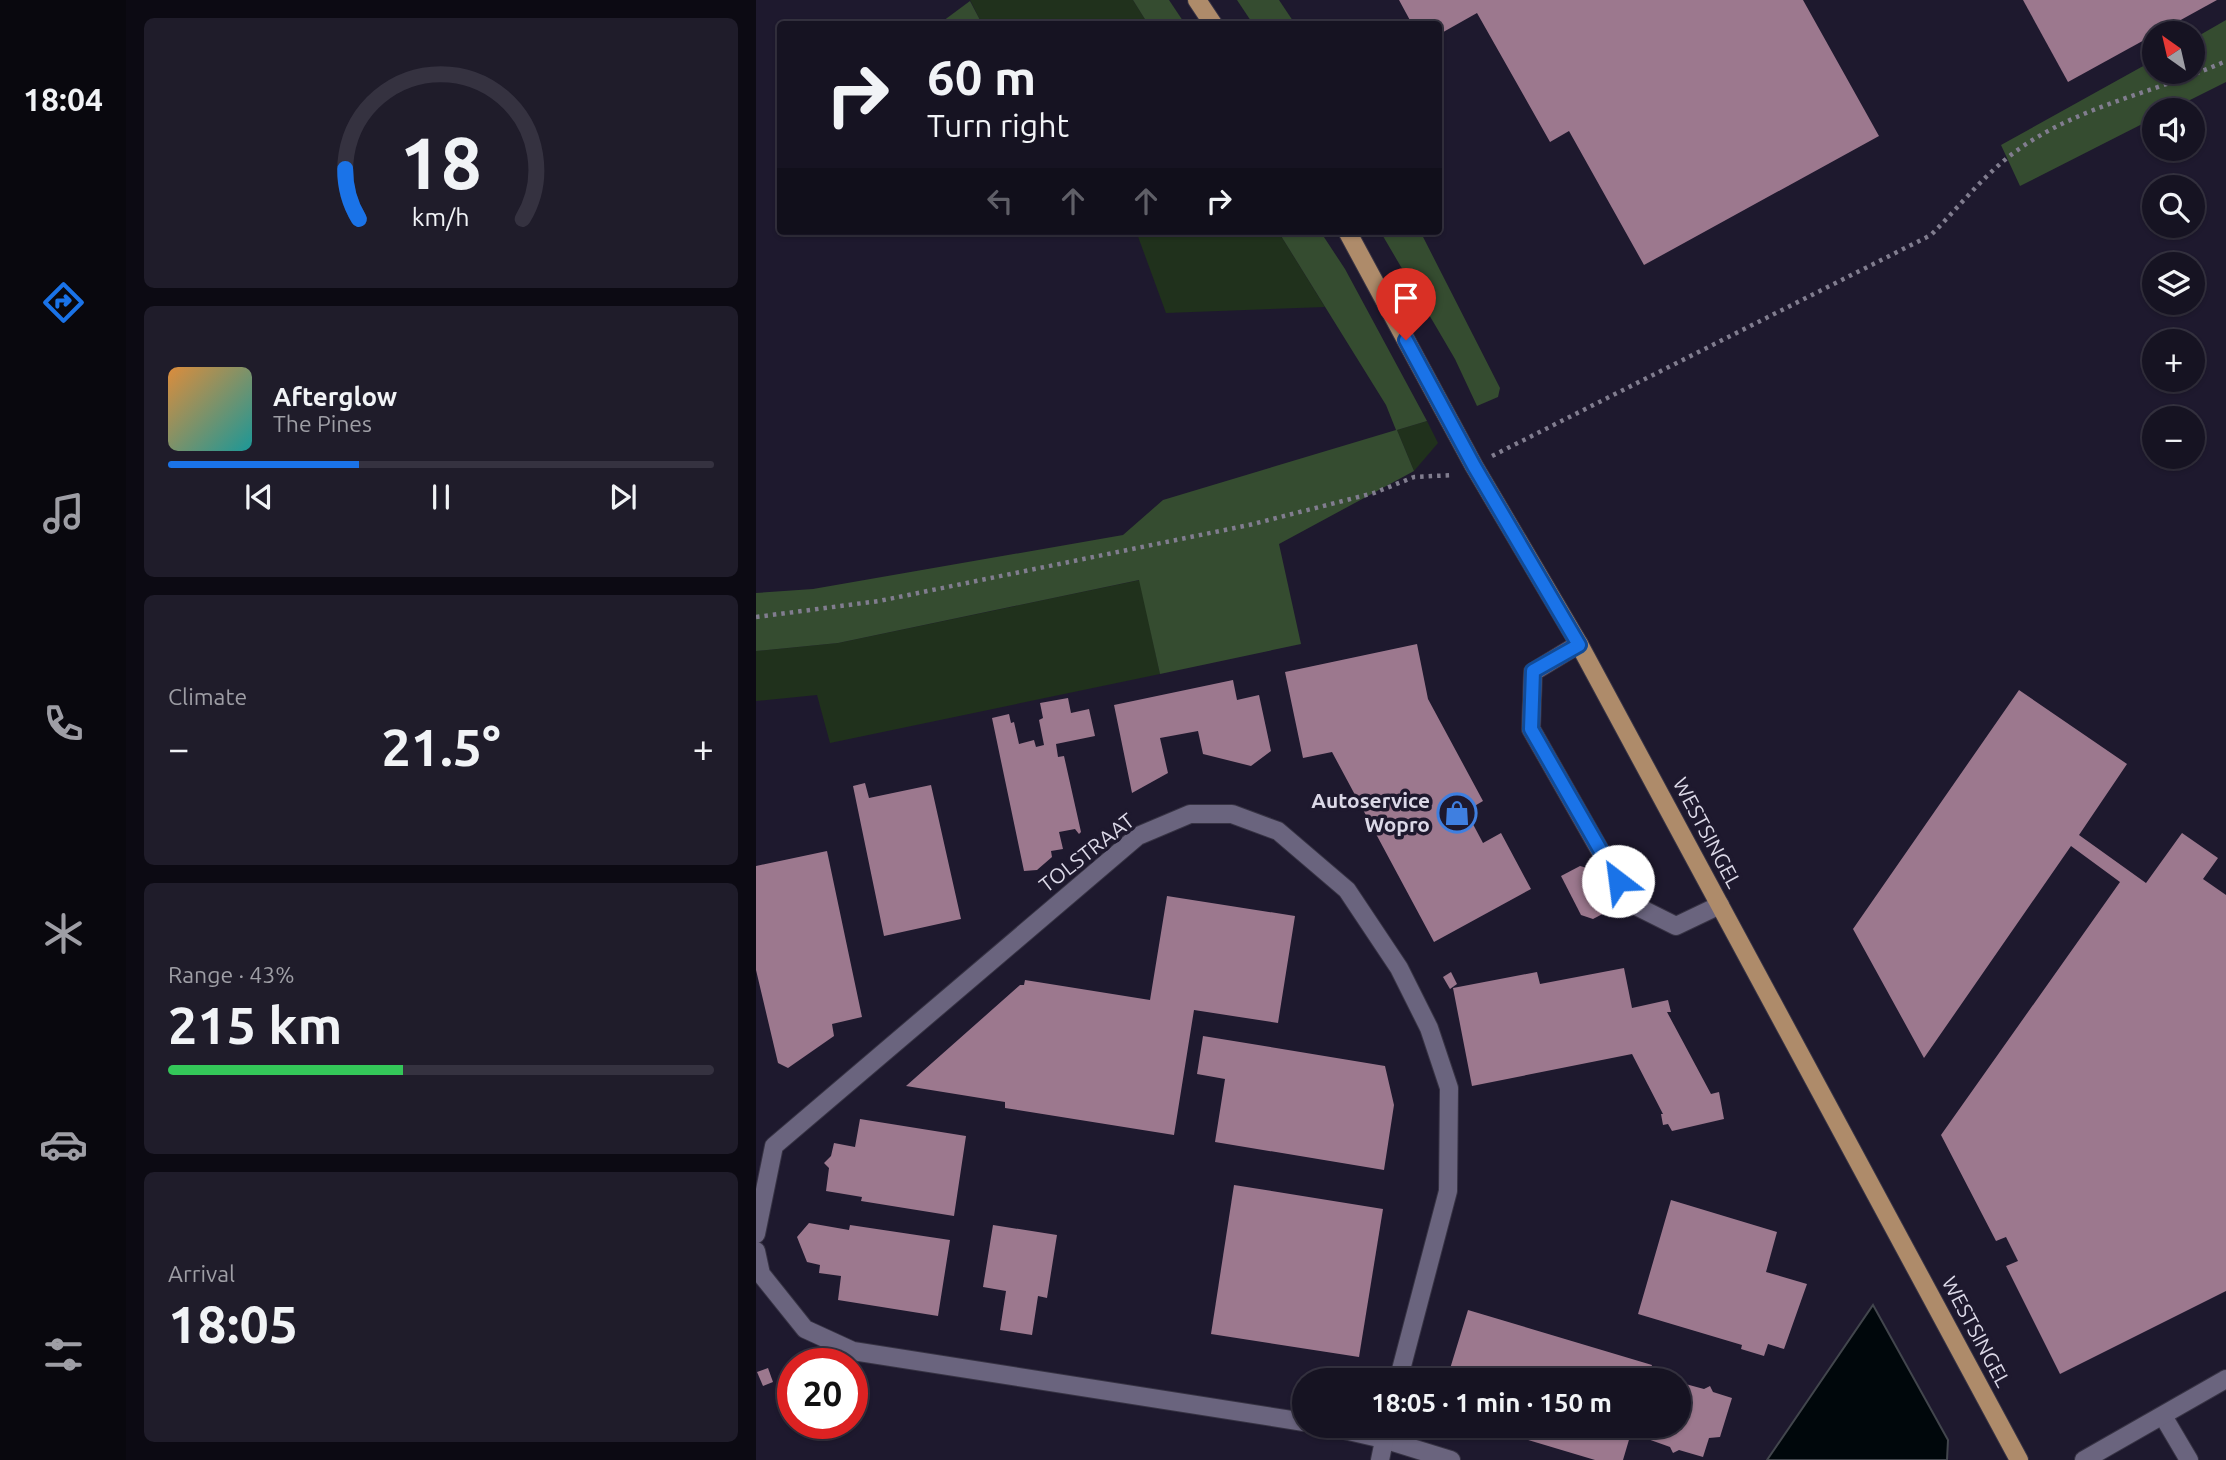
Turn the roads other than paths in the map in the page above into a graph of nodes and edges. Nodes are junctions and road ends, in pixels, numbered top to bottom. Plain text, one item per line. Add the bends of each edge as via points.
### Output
1 (1197, 0) edge
2 (1211, 21) edge
3 (1349, 235) edge
4 (1579, 645) junction
5 (1720, 905) junction
6 (756, 1234) edge
7 (756, 1251) edge
8 (1401, 1368) edge
9 (2226, 1379) edge
10 (2163, 1416) junction
11 (1292, 1420) edge
12 (1384, 1438) edge
13 (1397, 1438) edge
14 (1380, 1460) edge
15 (1451, 1460) edge
16 (2019, 1460) edge
17 (2084, 1460) edge
18 (2189, 1460) edge

1 - 2 main road
3 - 4 main road, WESTSINGEL via 1474,466
4 - 5 main road, WESTSINGEL
4 - 5 street via 1533,671 1531,729 1630,903 1676,926
5 - 16 main road, WESTSINGEL
6 - 8 street, TOLSTRAAT via 774,1146 1138,836 1190,814 1232,814 1278,831 1347,890 1399,968 1429,1028 1449,1088 1448,1191
7 - 11 street via 761,1274 805,1329 853,1351
9 - 10 street
10 - 17 street
10 - 18 street
12 - 14 street
13 - 15 street

